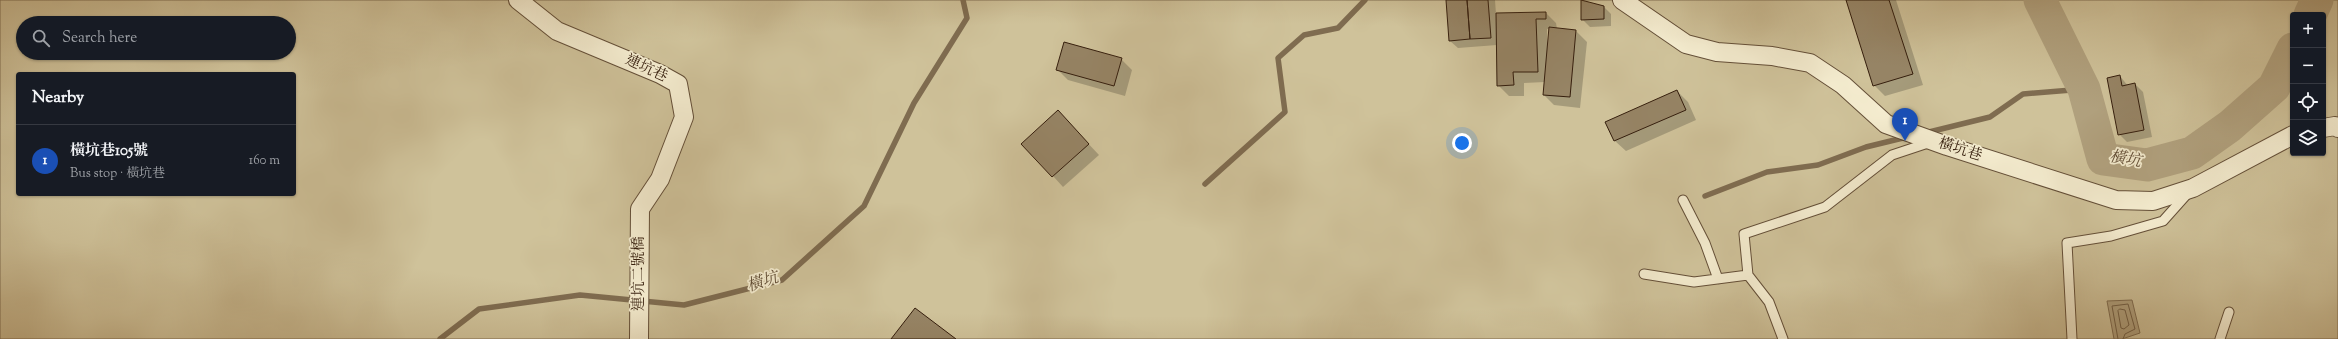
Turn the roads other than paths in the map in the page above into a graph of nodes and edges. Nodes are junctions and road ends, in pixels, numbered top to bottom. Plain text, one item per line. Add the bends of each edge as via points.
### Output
1 (518, 0) edge
2 (1622, 0) edge
3 (2326, 128) edge
4 (2338, 128) edge
5 (2290, 137) edge
6 (1933, 141) junction
7 (2193, 188) junction
8 (1683, 200) dead end
9 (640, 209) joint
10 (1644, 274) dead end
11 (1748, 274) junction
12 (1718, 279) junction
13 (2229, 312) dead end
14 (639, 339) edge
15 (1783, 339) edge
16 (2072, 339) edge
17 (2220, 339) edge

1 - 9 street, 連坑巷 via 557,31 678,84 684,117 660,179
2 - 6 street, 橫坑巷 via 1686,44 1717,52 1772,56 1810,63 1843,85 1886,124
3 - 4 street
5 - 7 street, 橫坑巷
6 - 7 street, 橫坑巷 via 2116,200 2152,201
6 - 11 lane via 1892,155 1825,207 1744,234
7 - 16 lane via 2163,221 2111,236 2068,243
8 - 12 lane via 1705,242
9 - 14 street, 連坑二號橋
10 - 12 lane via 1694,282
11 - 12 lane
11 - 15 lane via 1769,302
13 - 17 lane

